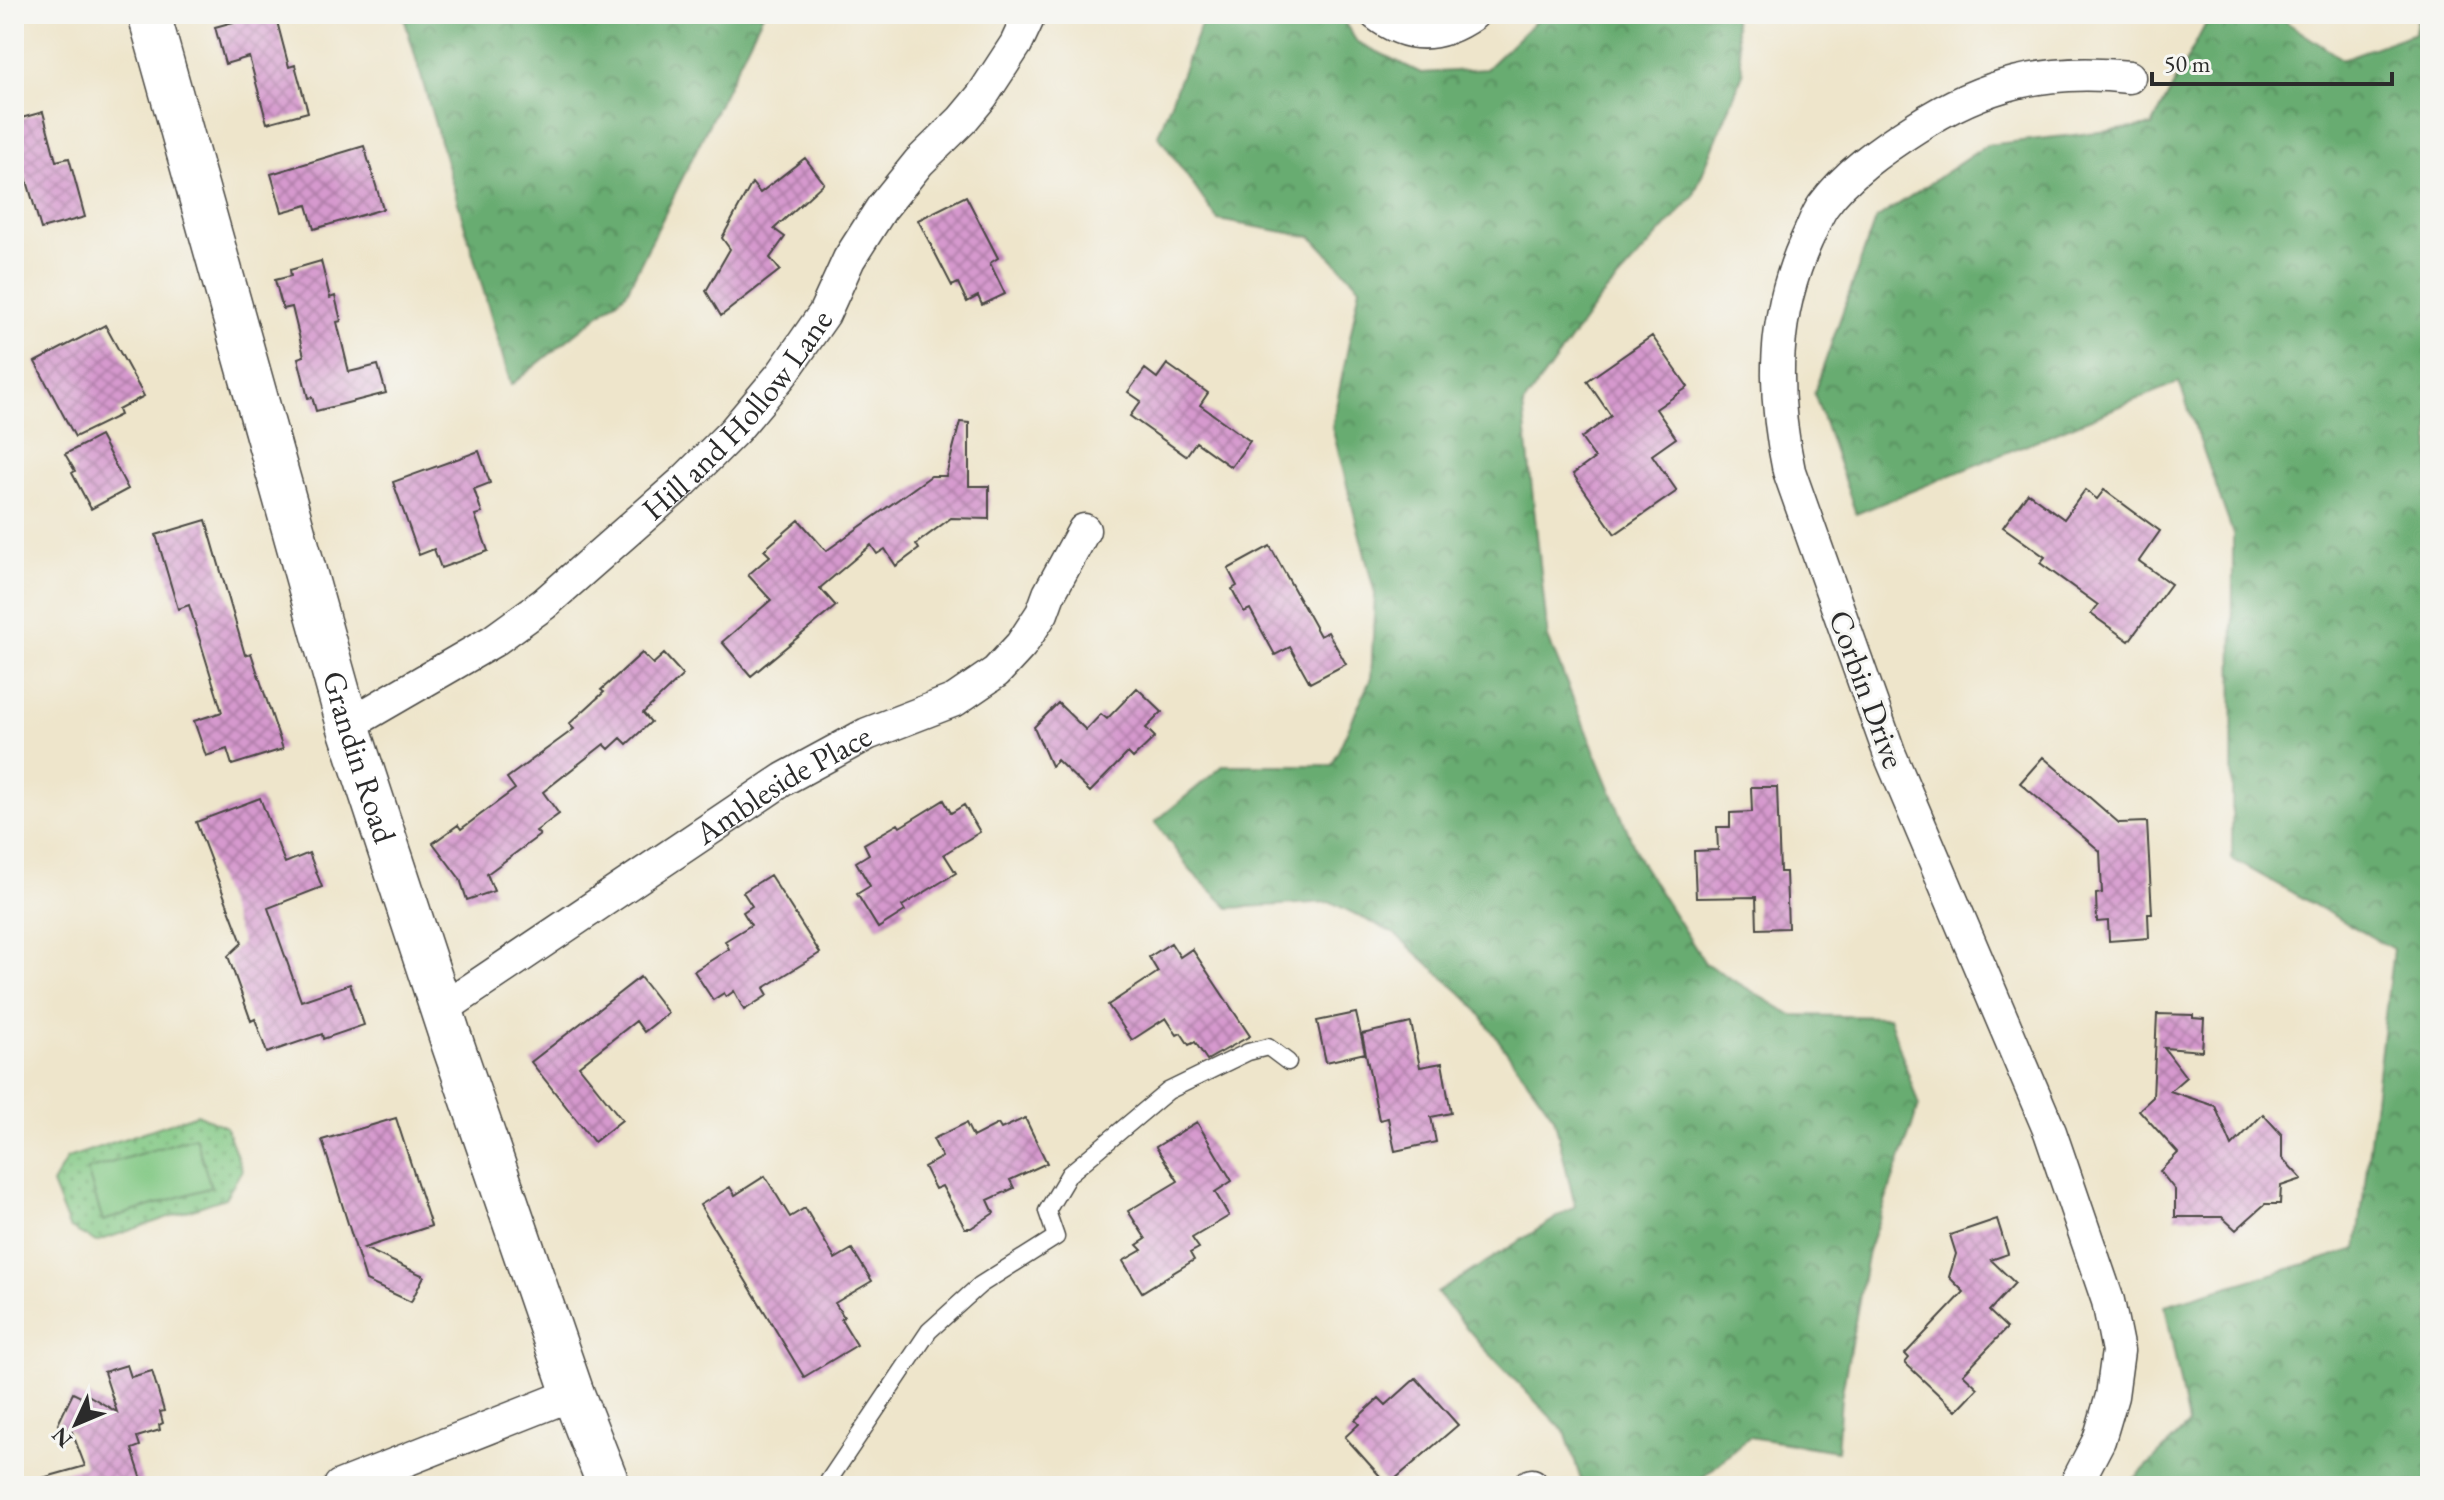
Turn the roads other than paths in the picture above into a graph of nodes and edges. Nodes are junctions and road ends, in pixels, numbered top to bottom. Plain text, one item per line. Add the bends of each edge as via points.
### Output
1 (149, 14) edge
2 (1030, 14) edge
3 (1376, 14) edge
4 (1473, 14) edge
5 (2129, 77) dead end
6 (1084, 530) dead end
7 (348, 725) junction
8 (441, 1010) junction
9 (1288, 1062) dead end
10 (573, 1394) junction
11 (340, 1486) edge
12 (609, 1486) edge
13 (825, 1486) edge
14 (2075, 1486) edge

1 - 7 street, Grandin Road
2 - 7 street, Hill and Hollow Lane via 982,96 881,209 849,259 824,314 735,430 544,604 493,641
3 - 4 street via 1402,31 1416,33 1438,31
5 - 14 street, Corbin Drive via 2089,73 2017,80 1936,114 1886,147 1821,208 1796,263 1781,322 1776,382 1789,471 1886,744 2050,1132 2108,1301 2118,1351 2112,1396 2099,1440
6 - 8 street, Ambleside Place via 1042,613 996,672 955,700 867,734 784,779
7 - 8 street, Grandin Road
8 - 10 street, Grandin Road
9 - 13 lane via 1268,1047 1168,1091 1069,1174 1047,1211 1056,1237 980,1285 929,1331
10 - 11 street
10 - 12 street, Grandin Road

